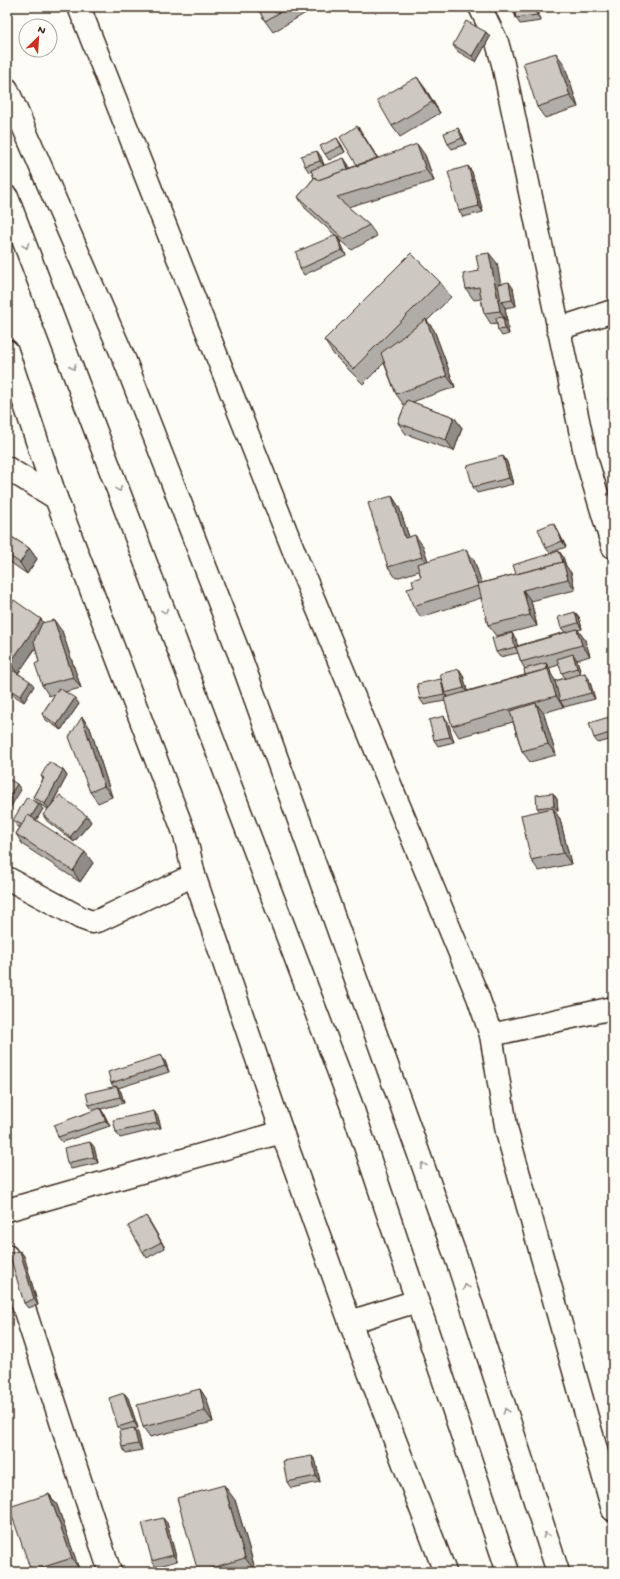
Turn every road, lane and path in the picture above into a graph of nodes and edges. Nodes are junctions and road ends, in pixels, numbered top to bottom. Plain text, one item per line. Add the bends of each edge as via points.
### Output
1 (78, 7) edge
2 (480, 7) edge
3 (7, 89) edge
4 (7, 197) edge
5 (613, 311) edge
6 (558, 329) junction
7 (7, 351) edge
8 (7, 468) edge
9 (56, 498) junction
10 (613, 548) edge
11 (194, 875) junction
12 (7, 878) edge
13 (613, 1008) edge
14 (491, 1035) junction
15 (282, 1132) junction
16 (7, 1210) edge
17 (7, 1256) edge
18 (417, 1301) junction
19 (350, 1322) junction
20 (613, 1510) edge
21 (110, 1572) edge
22 (445, 1572) edge
23 (508, 1572) edge
24 (558, 1572) edge

1 - 14 street via 296,560 478,997
2 - 6 street via 497,42 504,64
24 -> 3 street via 458,1263 240,656 125,361
4 -> 18 street via 351,1104
5 - 6 street
6 - 10 street via 586,458
7 - 9 street
8 - 9 street
9 - 11 street via 185,835
11 - 12 street via 92,922
11 - 15 street
13 - 14 street
14 - 20 street via 507,1132
15 - 16 street
15 - 19 street
17 - 21 street
18 - 19 street
18 - 23 street
19 - 22 street

